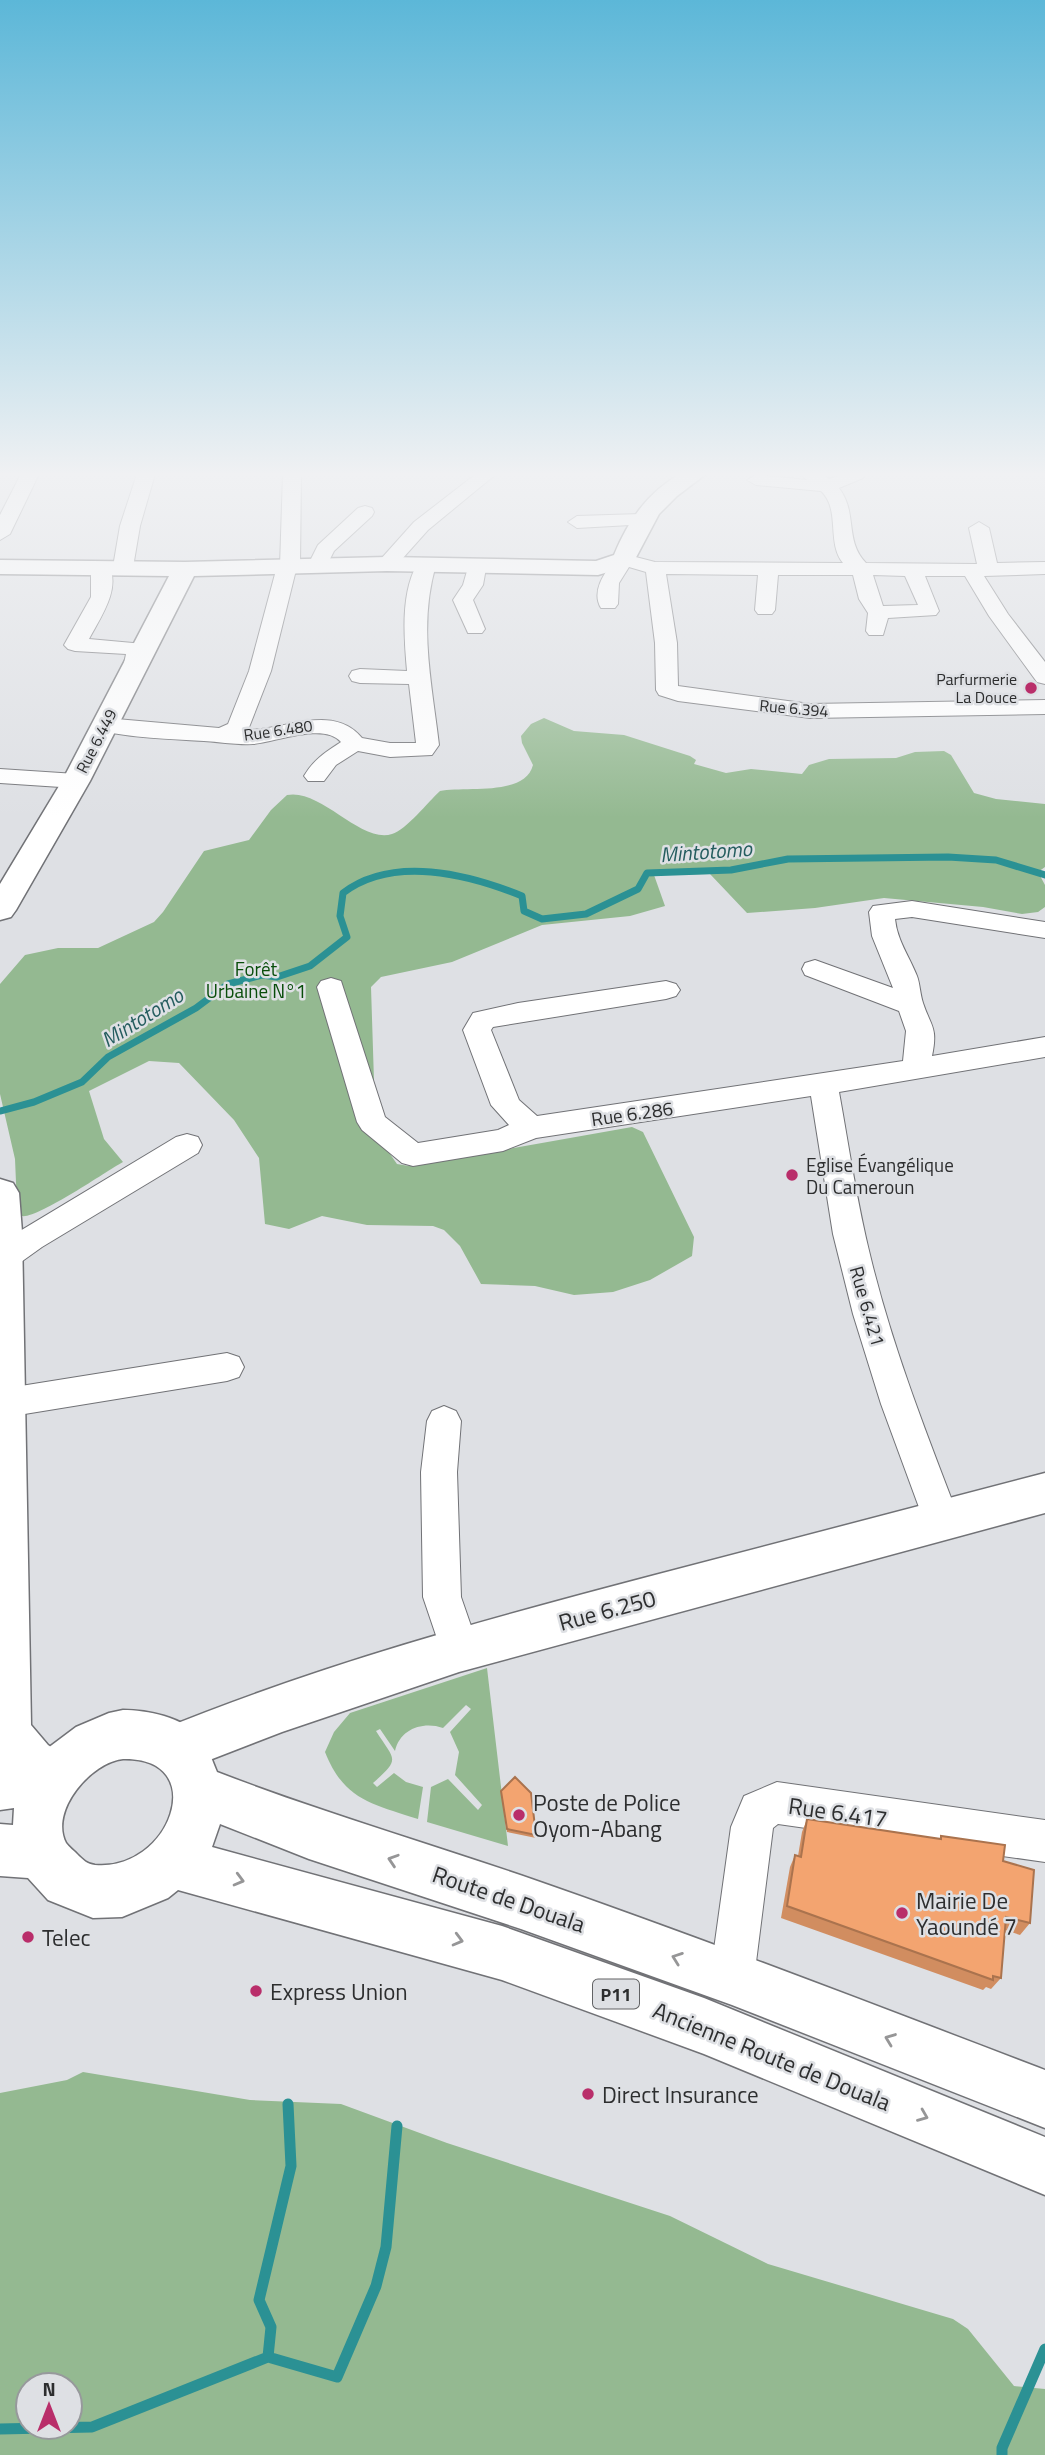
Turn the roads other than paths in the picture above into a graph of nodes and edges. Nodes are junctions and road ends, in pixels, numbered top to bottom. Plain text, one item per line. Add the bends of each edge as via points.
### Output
1 (104, 589) edge
2 (175, 589) edge
3 (282, 589) edge
4 (419, 589) edge
5 (471, 589) edge
6 (609, 589) edge
7 (658, 589) edge
8 (767, 589) edge
9 (867, 589) edge
10 (921, 589) edge
11 (988, 589) edge
12 (608, 604) dead end
13 (765, 610) dead end
14 (475, 629) dead end
15 (135, 664) junction
16 (360, 676) dead end
17 (1045, 677) edge
18 (418, 678) junction
19 (1045, 707) edge
20 (105, 725) junction
21 (223, 735) junction
22 (354, 743) junction
23 (0, 776) edge
24 (316, 776) dead end
25 (76, 781) junction
26 (4, 894) edge
27 (1045, 929) edge
28 (815, 969) dead end
29 (331, 987) dead end
30 (666, 990) dead end
31 (910, 1005) junction
32 (1045, 1047) edge
33 (915, 1068) junction
34 (823, 1084) junction
35 (531, 1128) junction
36 (187, 1144) dead end
37 (0, 1193) edge
38 (3, 1258) junction
39 (227, 1367) dead end
40 (2, 1404) junction
41 (444, 1421) dead end
42 (1045, 1493) edge
43 (942, 1521) junction
44 (459, 1649) junction
45 (187, 1769) junction
46 (52, 1778) junction
47 (0, 1785) edge
48 (1045, 1841) edge
49 (21, 1852) edge
50 (173, 1862) junction
51 (732, 1978) junction
52 (1045, 2099) edge
53 (1045, 2166) edge

1 - 15 street via 75,645 137,648
2 - 15 street, Rue 6.449
3 - 21 street via 260,671 238,728
4 - 18 street, Rue 6.480
5 - 14 street via 463,600
6 - 12 street
7 - 19 street, Rue 6.394 via 667,690 678,695 810,711
8 - 13 street
9 - 10 street via 877,621 929,611
11 - 17 street via 999,616
15 - 20 street, Rue 6.449
16 - 18 street
18 - 22 street, Rue 6.480 via 428,745 424,750
20 - 21 street, Rue 6.480
20 - 25 street, Rue 6.449
21 - 22 street, Rue 6.480 via 266,735 321,724 346,733
22 - 24 street via 324,761
23 - 25 street
25 - 26 street, Rue 6.449
27 - 31 street via 912,909 882,912 881,927 909,990
28 - 31 street
29 - 35 street, Rue 6.286 via 372,1122 413,1155 503,1140
30 - 35 street via 483,1020 477,1030 506,1105
31 - 33 street via 921,1031
32 - 33 street, Rue 6.286
33 - 34 street, Rue 6.286
34 - 35 street, Rue 6.286
34 - 43 street, Rue 6.421 via 861,1284 913,1448
36 - 38 street
37 - 38 street
38 - 40 street
39 - 40 street
40 - 46 street via 6,1729 23,1757
41 - 44 street via 439,1472 442,1597
42 - 43 street, Rue 6.250
43 - 44 street, Rue 6.250
44 - 45 street, Rue 6.250 via 282,1708
45 - 46 street, Route de Douala via 146,1735 112,1736 78,1752
45 - 50 street via 198,1814
51 -> 45 street, Route de Douala via 309,1833
46 - 47 street
46 - 49 street via 37,1825
48 - 51 street, Rue 6.417 via 777,1803 759,1811 752,1827
49 - 50 street via 69,1884 110,1893 133,1888
50 -> 53 street, Ancienne Route de Douala / P11 via 502,1953 704,2026
52 -> 51 street, Route de Douala

